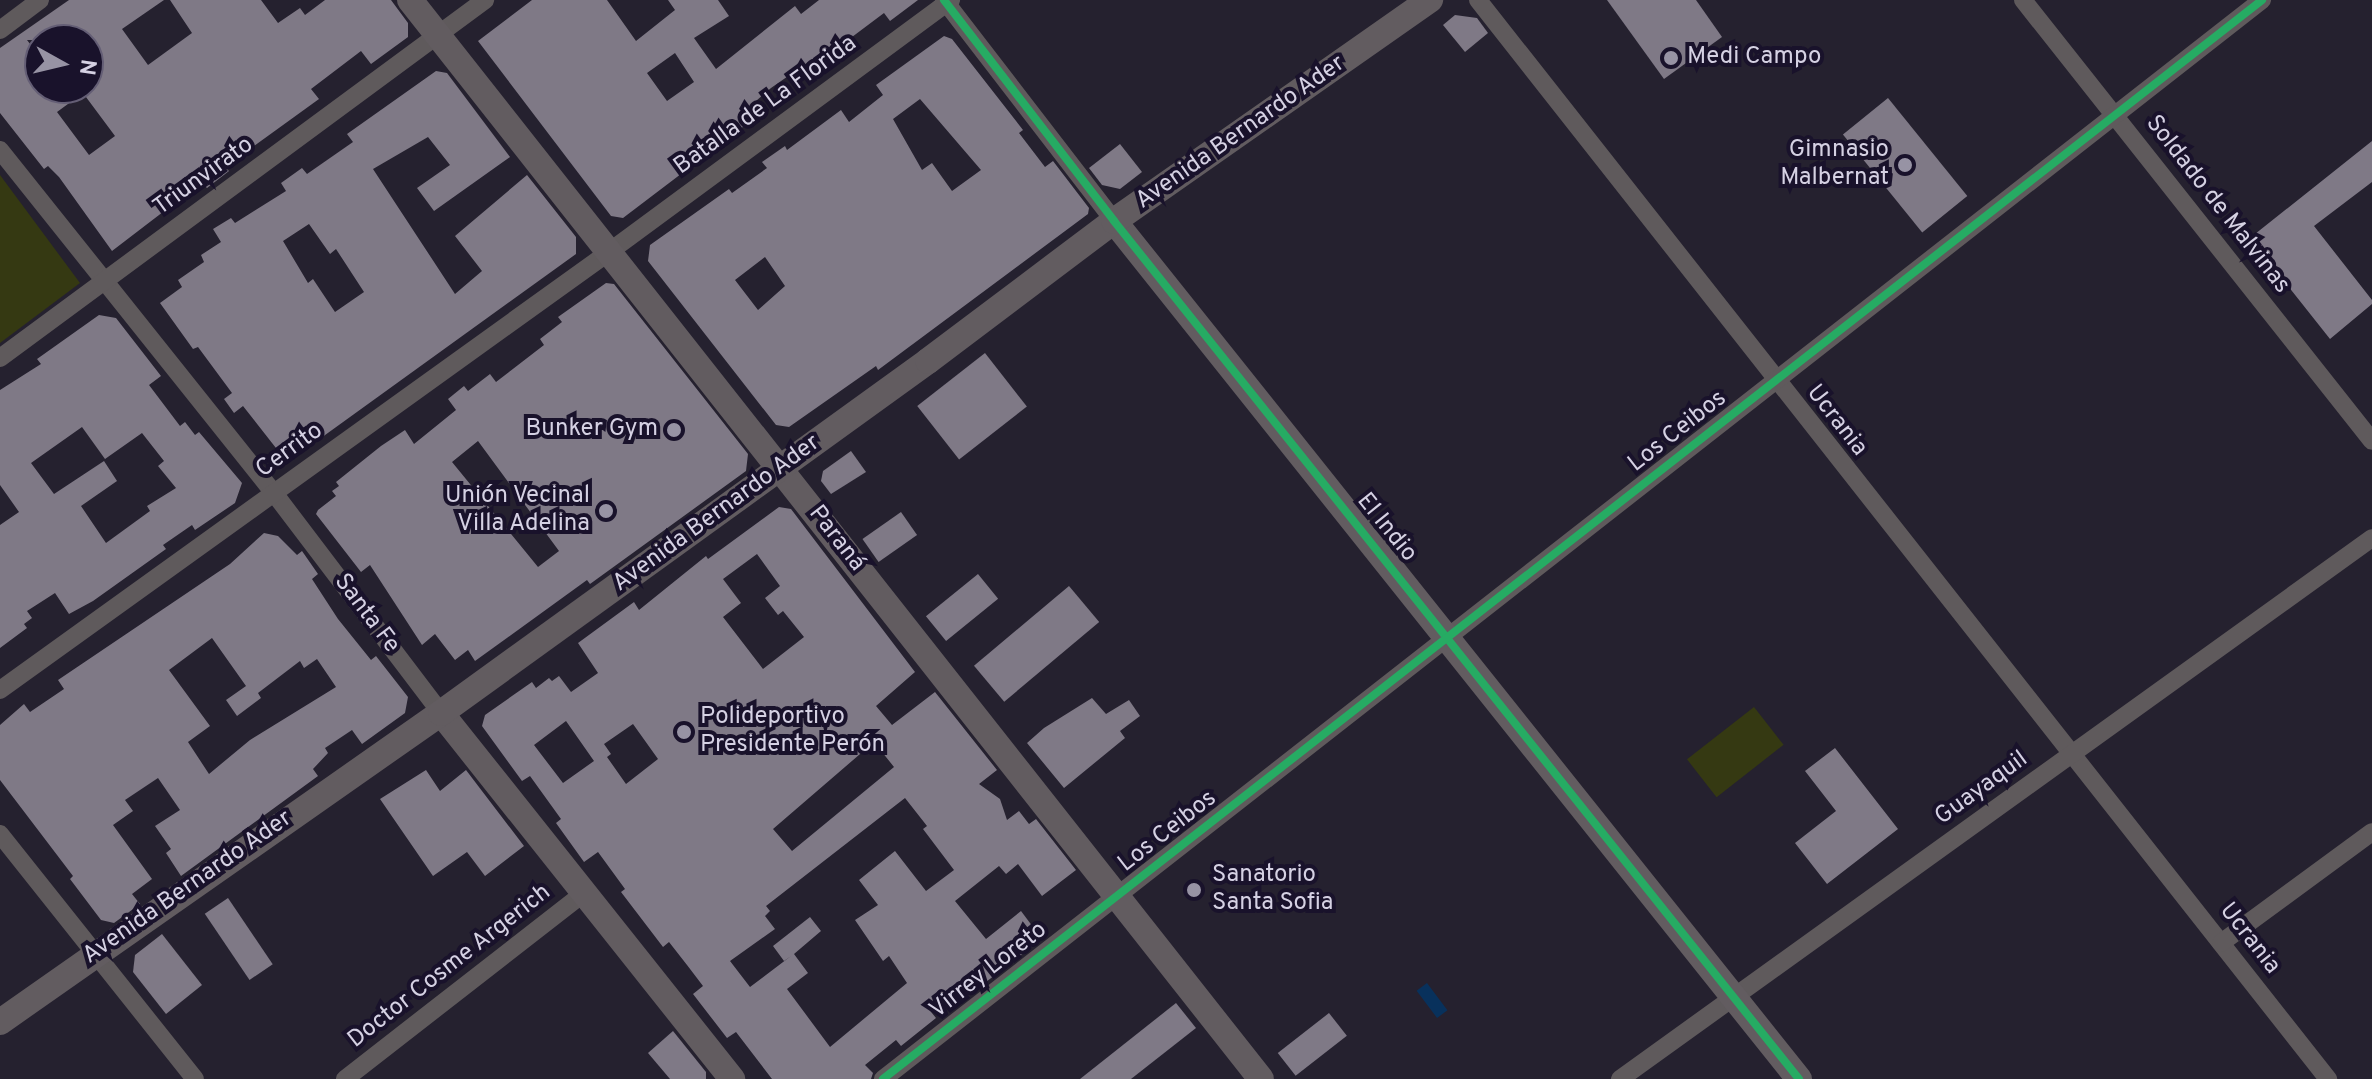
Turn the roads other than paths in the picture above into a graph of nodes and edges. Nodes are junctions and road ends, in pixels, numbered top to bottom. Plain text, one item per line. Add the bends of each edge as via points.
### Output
1 (40, 0) edge
2 (410, 0) edge
3 (485, 0) edge
4 (1430, 0) edge
5 (1478, 0) edge
6 (2023, 0) edge
7 (2262, 0) edge
8 (947, 1) edge
9 (0, 30) edge
10 (437, 35) junction
11 (2115, 116) junction
12 (0, 150) edge
13 (1114, 221) junction
14 (609, 252) junction
15 (104, 281) junction
16 (0, 358) edge
17 (1777, 380) junction
18 (2372, 441) edge
19 (780, 469) junction
20 (274, 493) junction
21 (2372, 538) edge
22 (1449, 638) junction
23 (0, 690) edge
24 (441, 713) junction
25 (2072, 754) junction
26 (2372, 832) edge
27 (0, 834) edge
28 (584, 893) junction
29 (1119, 895) junction
30 (2221, 943) junction
31 (95, 952) junction
32 (1731, 998) junction
33 (0, 1022) edge
34 (195, 1079) edge
35 (345, 1079) edge
36 (732, 1079) edge
37 (883, 1079) edge
38 (1261, 1079) edge
39 (1620, 1079) edge
40 (1799, 1079) edge
41 (2328, 1079) edge

1 - 9 street
2 - 10 street, Paraná
3 - 10 street, Triunvirato
4 - 13 street, Avenida Bernardo Ader
5 - 17 street, Ucrania
6 - 11 street, Soldado de Malvinas
7 - 11 street, Los Ceibos
8 - 13 street, El Indio
8 - 14 street, Batalla de La Florida
10 - 14 street, Paraná
10 - 15 street, Triunvirato
11 - 17 street, Los Ceibos
11 - 18 street, Soldado de Malvinas
12 - 15 street, Santa Fe
13 - 19 street, Avenida Bernardo Ader
13 - 22 street, El Indio
14 - 19 street, Paraná
14 - 20 street, Cerrito
15 - 16 street, Triunvirato
15 - 20 street, Santa Fe
17 - 22 street, Los Ceibos
17 - 25 street, Ucrania
19 - 24 street, Avenida Bernardo Ader
19 - 29 street, Paraná
20 - 23 street, Cerrito
20 - 24 street, Santa Fe
21 - 25 street, Guayaquil
22 - 29 street, Los Ceibos
22 - 32 street, El Indio
24 - 28 street, Santa Fe
24 - 31 street, Avenida Bernardo Ader
25 - 30 street, Ucrania
25 - 32 street, Guayaquil
26 - 30 street
27 - 31 street
28 - 35 street, Doctor Cosme Argerich
28 - 36 street, Santa Fe
29 - 37 street, Virrey Loreto
29 - 38 street, Paraná
30 - 41 street, Ucrania
31 - 33 street, Avenida Bernardo Ader
31 - 34 street
32 - 39 street, Guayaquil
32 - 40 street, El Indio

